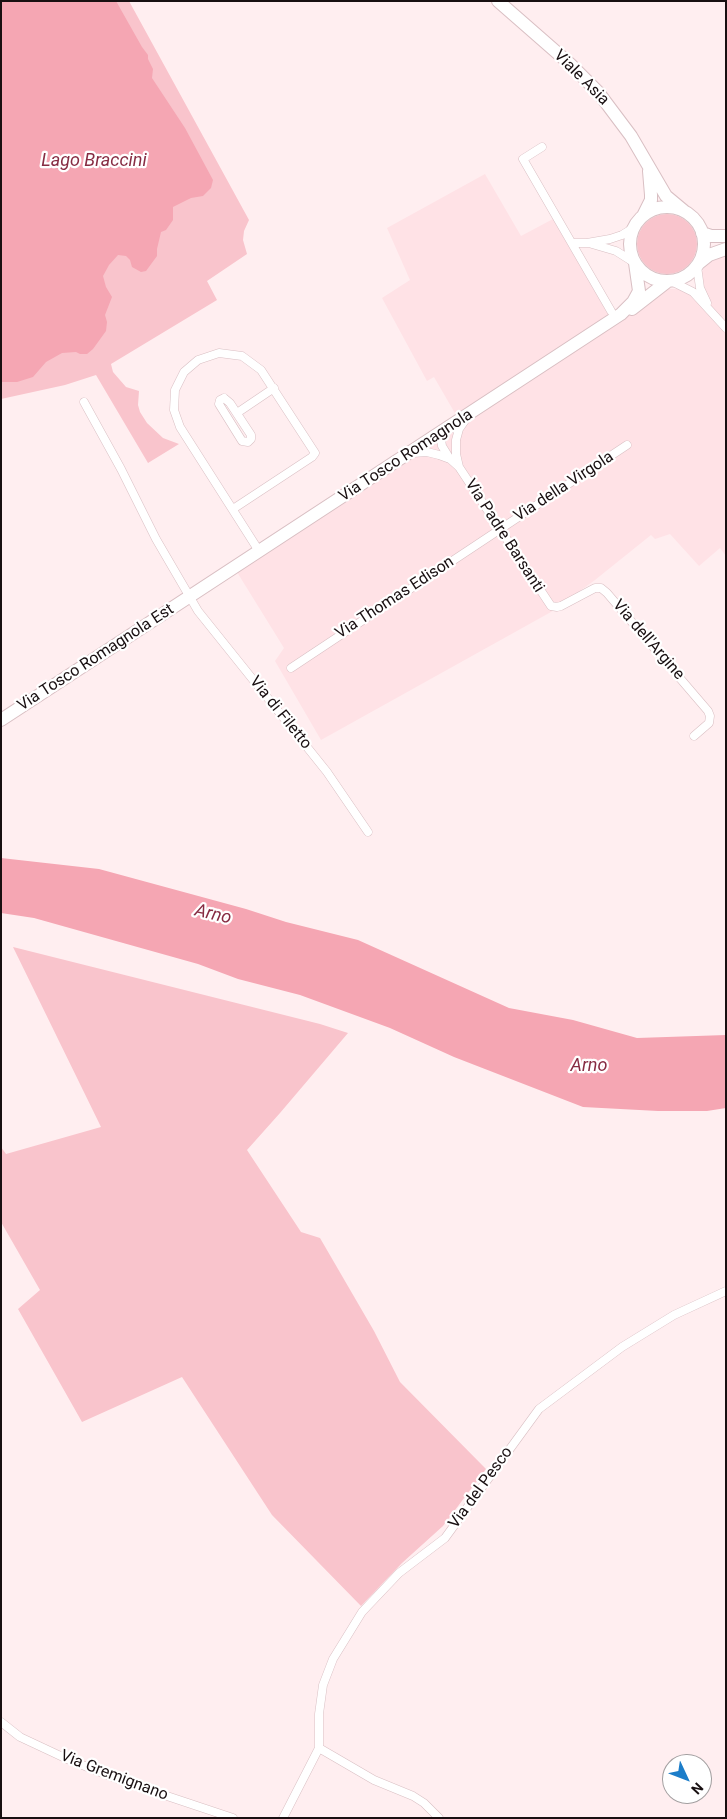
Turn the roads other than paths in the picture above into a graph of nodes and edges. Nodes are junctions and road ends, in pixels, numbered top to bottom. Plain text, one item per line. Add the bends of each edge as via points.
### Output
1 (498, 1) edge
2 (542, 147) dead end
3 (649, 168) junction
4 (684, 212) junction
5 (639, 222) junction
6 (702, 233) junction
7 (726, 236) edge
8 (572, 243) junction
9 (588, 243) junction
10 (726, 249) edge
11 (635, 263) junction
12 (698, 264) junction
13 (670, 281) junction
14 (616, 312) junction
15 (712, 312) junction
16 (726, 328) edge
17 (274, 388) junction
18 (84, 402) dead end
19 (237, 413) junction
20 (471, 413) junction
21 (440, 433) junction
22 (627, 445) dead end
23 (456, 446) junction
24 (409, 454) junction
25 (450, 459) junction
26 (459, 466) junction
27 (234, 510) junction
28 (500, 529) junction
29 (259, 551) junction
30 (190, 596) junction
31 (550, 605) joint
32 (291, 668) dead end
33 (1, 720) edge
34 (694, 736) dead end
35 (368, 832) dead end
36 (726, 1291) edge
37 (1, 1722) edge
38 (318, 1748) junction
39 (233, 1818) edge
40 (283, 1818) edge
41 (439, 1818) edge

1 - 3 main road, Viale Asia via 598,92 631,136
2 - 8 street via 523,159
3 - 4 main road, Viale Asia via 666,196
3 - 5 main road via 651,200
4 - 5 main road via 665,208 653,210
4 - 6 main road via 697,223
5 - 9 street via 618,237
5 - 11 main road via 630,245
6 - 7 main road
6 - 12 main road via 704,248
8 - 9 street
8 - 14 street
9 - 11 street via 616,251
10 - 12 main road via 705,257
11 - 13 main road via 651,278
11 - 14 main road, Via Tosco Romagnola via 638,294 633,302
12 - 13 main road via 683,277
12 - 15 street via 700,288
13 - 14 main road, Via Tosco Romagnola via 634,308
13 - 15 street via 690,290
14 - 20 main road, Via Tosco Romagnola
15 - 16 street
17 - 19 street
17 - 27 street via 315,454
17 - 27 street via 249,360 226,353 198,360 187,369 176,386 174,407 178,424
18 - 30 street, Via di Filetto via 156,539
19 - 19 street via 227,399 220,400 219,404 242,440 248,442 251,435
20 - 21 main road, Via Tosco Romagnola
20 - 23 street, Via Padre Barsanti via 459,429
21 - 23 street
21 - 24 main road, Via Tosco Romagnola
21 - 25 street, Via Padre Barsanti via 442,446
22 - 28 street, Via della Virgola
23 - 26 street, Via Padre Barsanti
24 - 25 street, Via Padre Barsanti via 434,453
24 - 29 main road, Via Tosco Romagnola
25 - 26 street, Via Padre Barsanti
26 - 28 street, Via Padre Barsanti
27 - 29 street
28 - 31 street, Via Padre Barsanti
28 - 32 street, Via Thomas Edison
29 - 30 main road, Via Tosco Romagnola
30 - 33 main road, Via Tosco Romagnola Est
30 - 35 street, Via di Filetto via 206,621 327,772
31 - 34 street, Via dell'Argine via 561,606 592,589 604,590 708,711 708,725
36 - 38 street, Via del Pesco via 674,1315 622,1347 539,1409 445,1538 399,1574 362,1612 333,1659 324,1685
37 - 39 street, Via Gremignano via 20,1736 67,1759
38 - 40 street
38 - 41 street via 374,1780 413,1796

